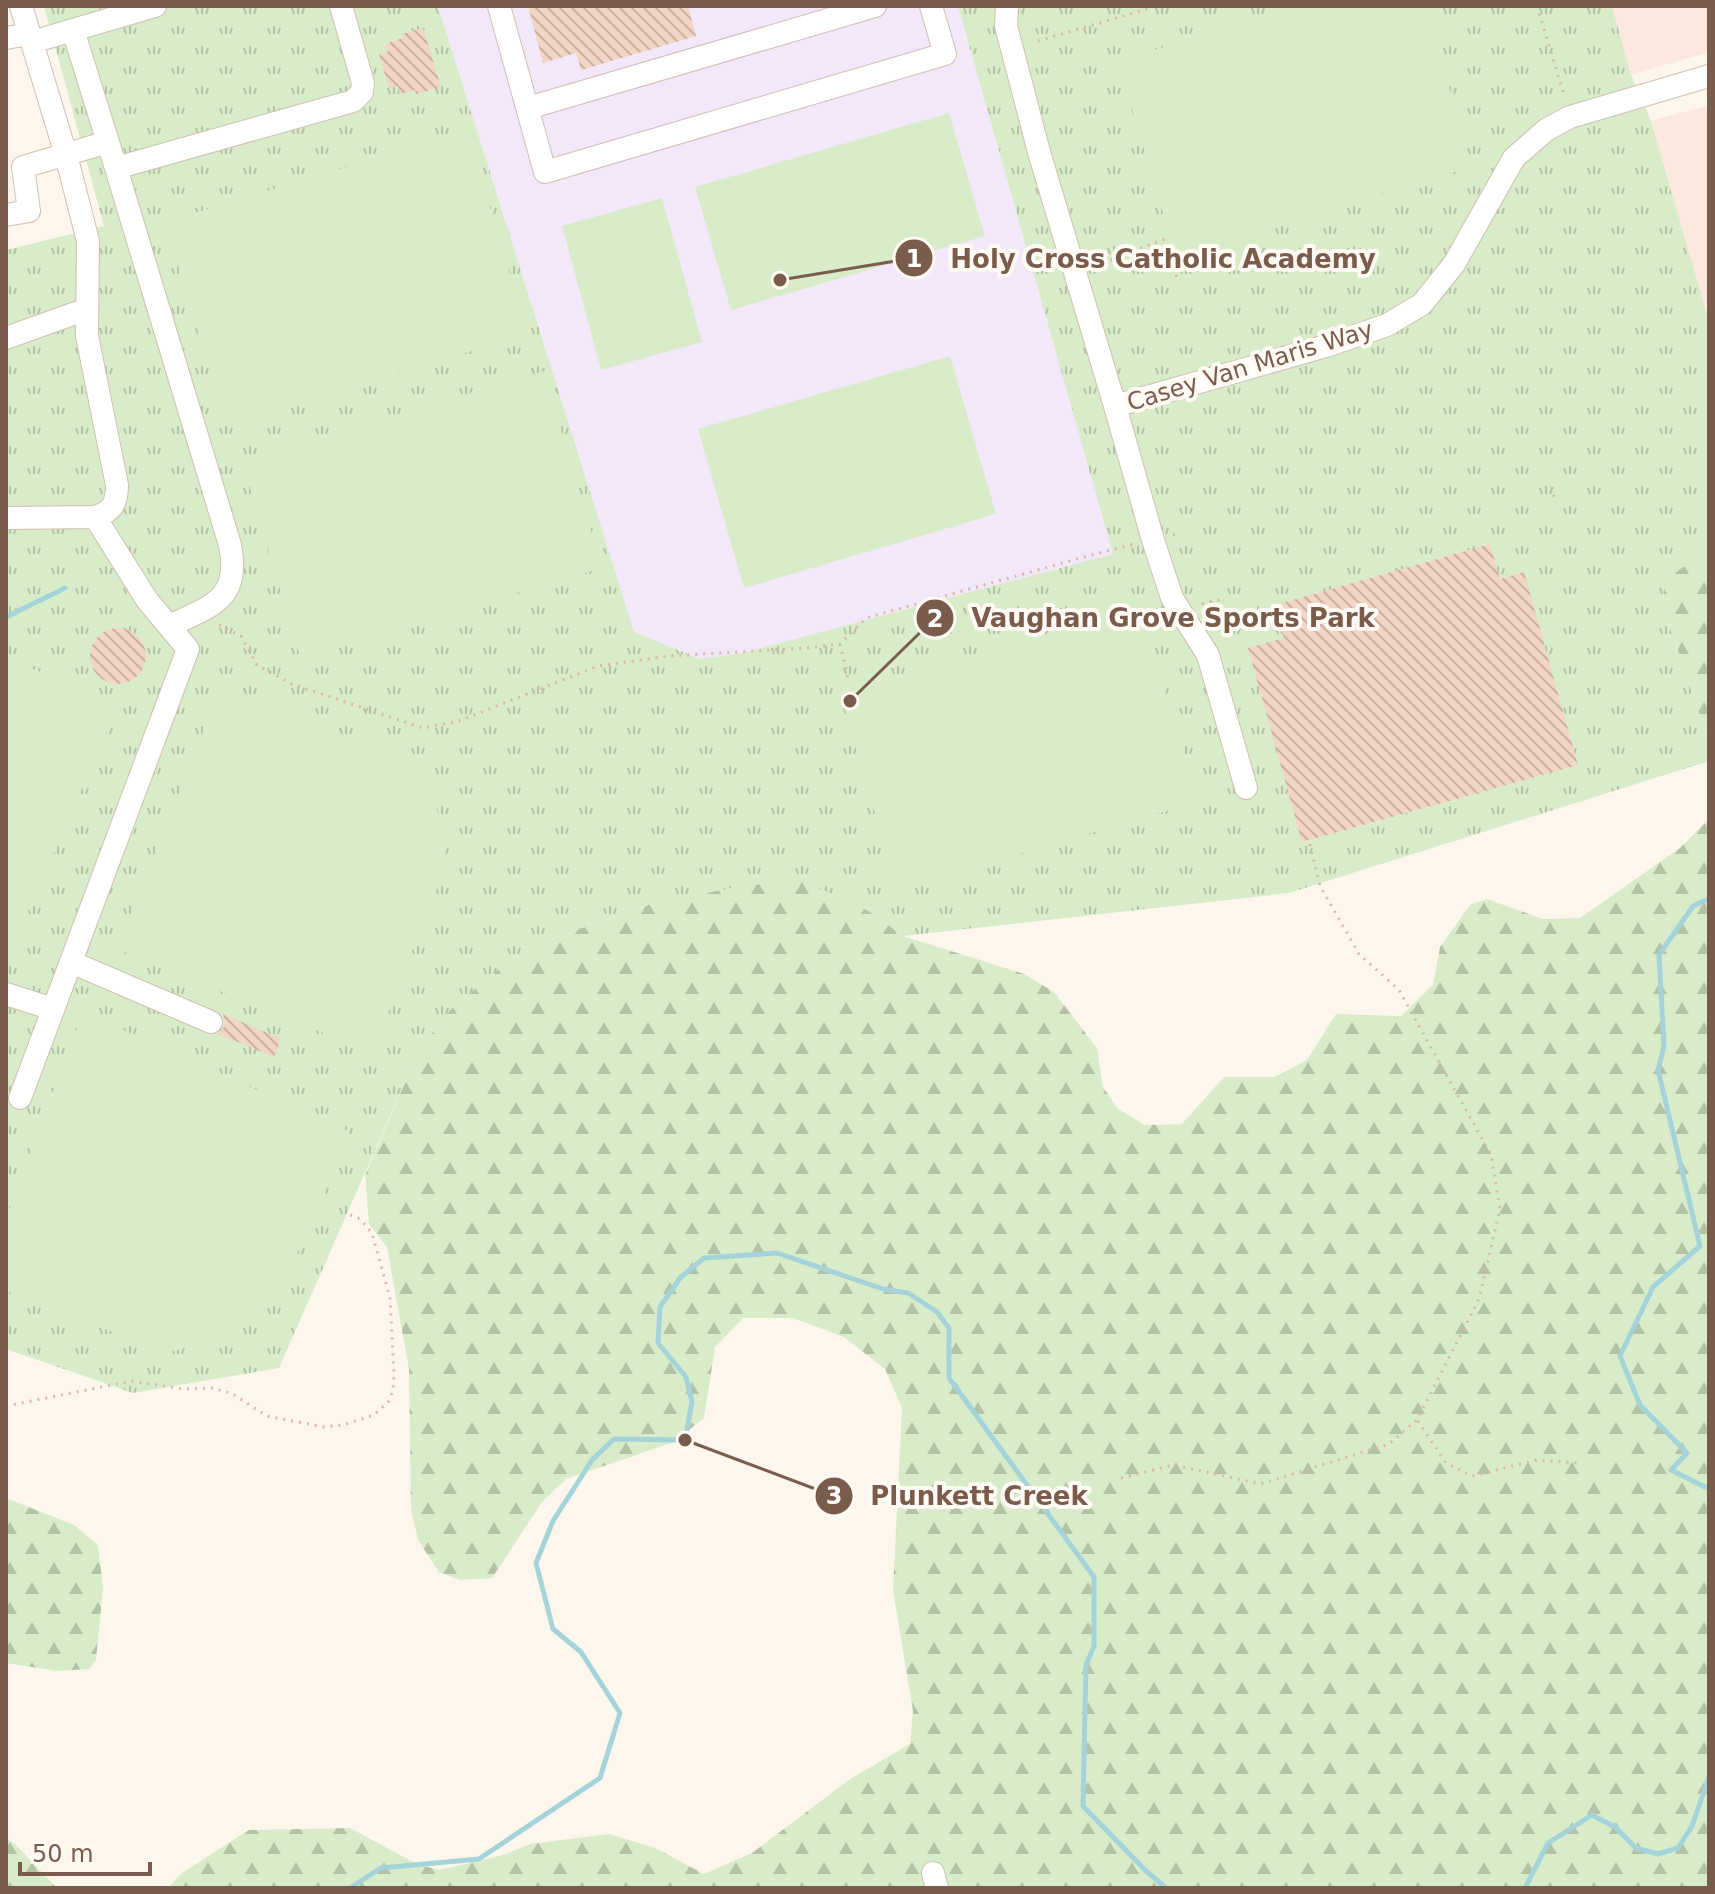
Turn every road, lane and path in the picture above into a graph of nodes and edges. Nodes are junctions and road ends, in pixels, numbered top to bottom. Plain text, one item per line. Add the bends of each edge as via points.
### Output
1 (21, 6) edge
2 (155, 6) edge
3 (341, 6) edge
4 (499, 6) edge
5 (875, 6) edge
6 (931, 6) edge
7 (1007, 6) edge
8 (1157, 6) edge
9 (1537, 6) edge
10 (73, 30) junction
11 (6, 38) edge
12 (30, 38) junction
13 (1038, 41) dead end
14 (1709, 76) edge
15 (528, 108) junction
16 (1570, 117) junction
17 (108, 142) junction
18 (66, 155) junction
19 (15, 168) edge
20 (116, 168) junction
21 (6, 215) edge
22 (1103, 263) dead end
23 (1178, 281) dead end
24 (87, 309) junction
25 (6, 338) edge
26 (1115, 406) junction
27 (1552, 487) dead end
28 (1555, 503) dead end
29 (95, 517) junction
30 (6, 518) edge
31 (1181, 533) dead end
32 (1153, 540) junction
33 (1222, 599) dead end
34 (1202, 604) dead end
35 (218, 624) dead end
36 (169, 626) junction
37 (840, 644) junction
38 (848, 679) dead end
39 (1246, 788) dead end
40 (1309, 841) dead end
41 (71, 962) junction
42 (6, 994) edge
43 (53, 1009) junction
44 (211, 1022) dead end
45 (20, 1098) dead end
46 (348, 1214) dead end
47 (6, 1406) edge
48 (1417, 1420) junction
49 (1578, 1463) dead end
50 (1121, 1478) dead end

1 - 12 street
2 - 10 street
3 - 20 street via 363,83 353,101
4 - 15 street
5 - 15 street
6 - 15 street via 945,54 545,172
7 - 26 street via 1006,26 1039,152
8 - 13 path
9 - 16 path
10 - 12 street
10 - 17 street
11 - 12 street
12 - 18 street
14 - 16 street, Casey Van Maris Way
16 - 26 street, Casey Van Maris Way via 1514,158 1454,264 1422,304 1387,325 1315,349
17 - 18 street
17 - 20 street
18 - 19 street
18 - 24 street via 88,241
19 - 21 street via 29,211
20 - 36 street via 233,563 228,589 215,604
22 - 23 path via 1165,239
24 - 25 street
24 - 29 street via 87,336 117,485 117,498 107,513
26 - 32 street
27 - 28 path
29 - 30 street
29 - 36 street
31 - 32 path
32 - 37 path via 866,618
32 - 39 street via 1172,598 1208,655
33 - 34 path
35 - 37 path via 241,636 257,665 292,684 423,728 459,721 598,666
36 - 41 street via 188,649
37 - 38 path
40 - 48 path via 1320,886 1359,954 1399,990 1491,1155 1500,1209 1479,1299
41 - 43 street
41 - 44 street
42 - 43 street
43 - 45 street
46 - 47 path via 372,1233 390,1298 393,1390 374,1415 324,1427 267,1416 231,1393 211,1388 132,1381
48 - 49 path via 1446,1463 1472,1476 1537,1460
48 - 50 path via 1389,1444 1261,1484 1173,1465

